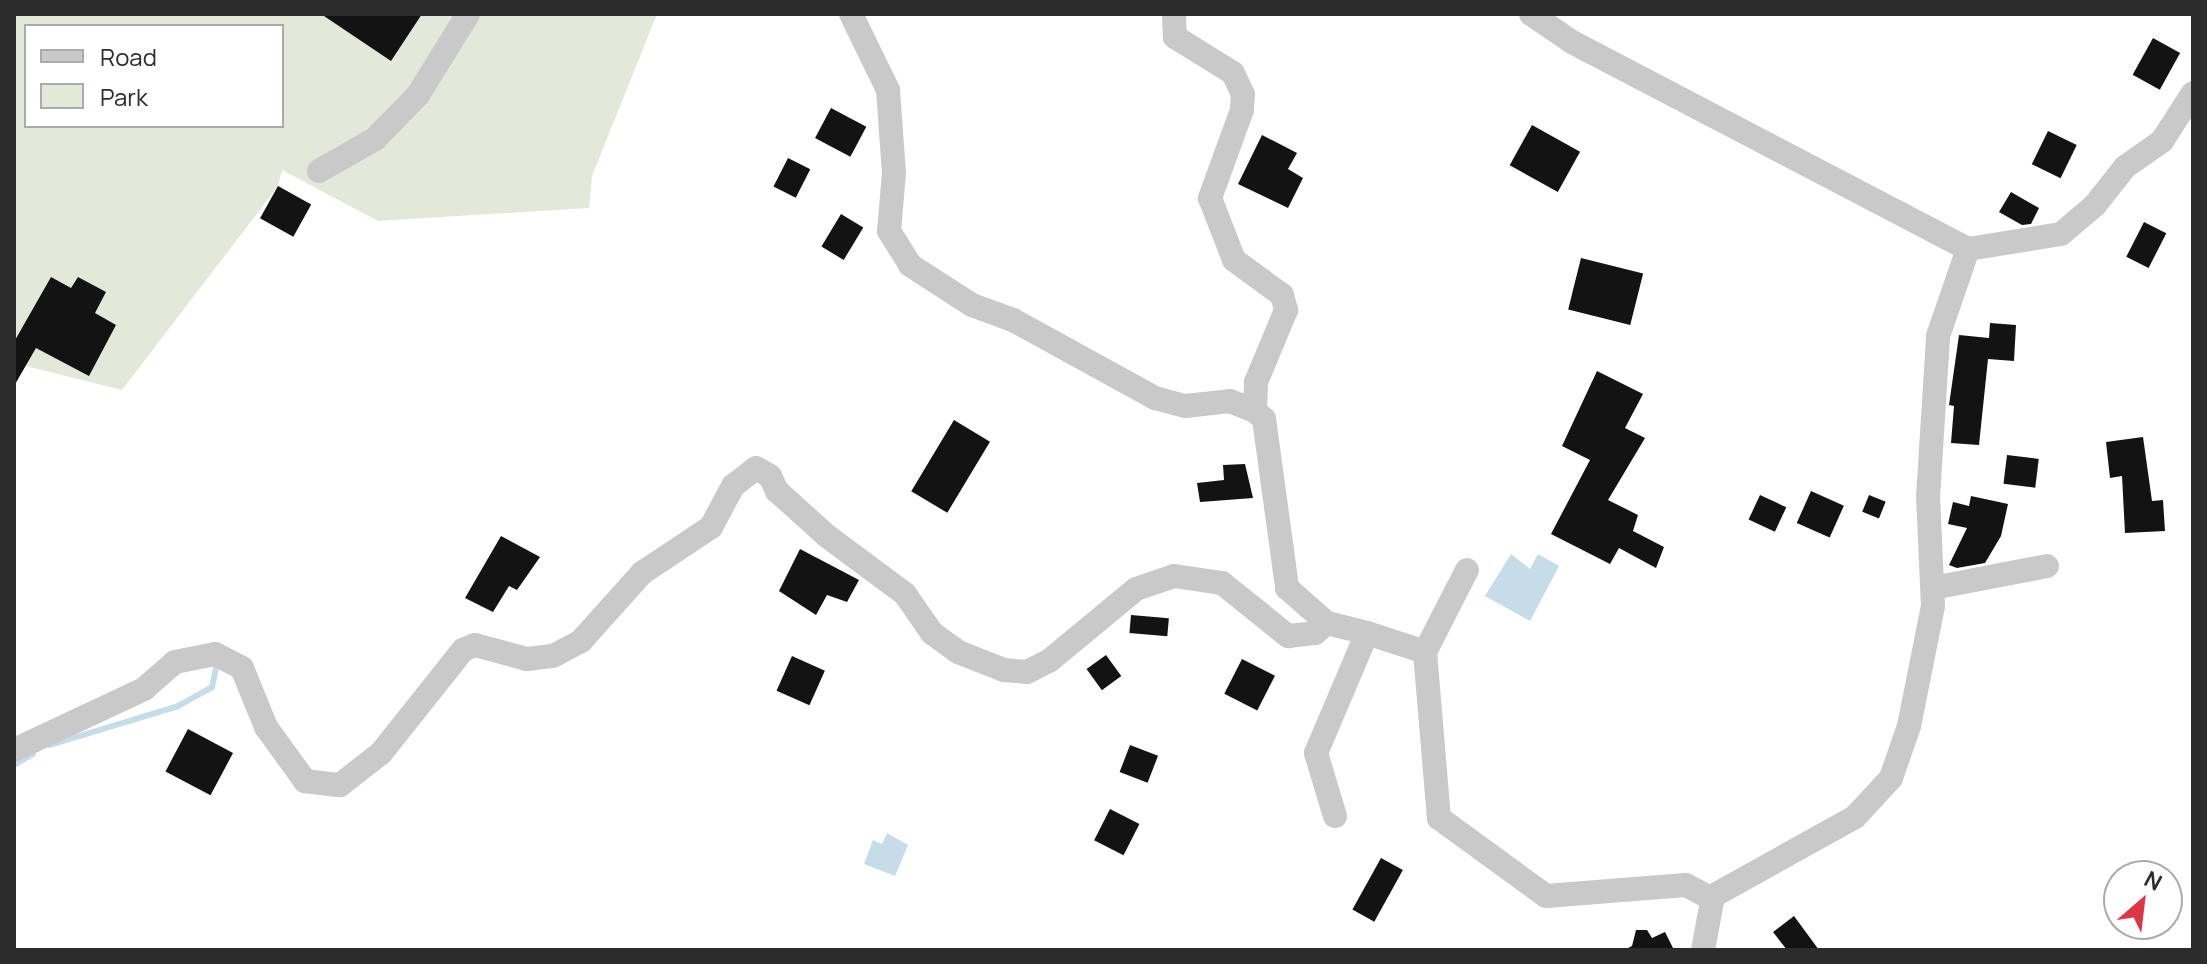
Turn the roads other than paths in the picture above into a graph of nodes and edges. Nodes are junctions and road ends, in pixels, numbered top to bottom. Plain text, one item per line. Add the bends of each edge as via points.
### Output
1 (468, 14) edge
2 (851, 14) edge
3 (1174, 14) edge
4 (1531, 14) edge
5 (2193, 93) edge
6 (319, 171) dead end
7 (1968, 249) junction
8 (1255, 411) junction
9 (2047, 566) dead end
10 (1467, 570) dead end
11 (1933, 588) junction
12 (1327, 623) junction
13 (1367, 633) junction
14 (1425, 652) junction
15 (14, 750) edge
16 (1335, 816) dead end
17 (1712, 899) junction
18 (1703, 950) edge

1 - 6 street via 418,95 375,139
2 - 8 street via 888,90 894,173 889,231 910,265 972,305 1013,320 1155,398 1185,406 1230,401
3 - 8 street via 1175,37 1233,73 1243,94 1210,198 1234,260 1282,295 1286,310 1256,382
4 - 7 street via 1572,42
5 - 7 street via 2162,141 2125,167 2095,205 2061,234
7 - 11 street via 1938,336 1933,381 1928,497
8 - 12 street via 1264,419 1287,588
9 - 11 street
10 - 14 street
11 - 17 street via 1909,726 1891,778 1855,817 1815,835 1756,877
12 - 13 street
12 - 15 street via 1315,633 1288,636 1222,583 1174,576 1136,589 1049,661 1027,672 1004,670 958,652 932,633 905,594 827,536 756,468 733,486 711,527 642,573 581,641 553,656 527,659 475,645 463,650 381,753 340,785 305,781 266,727 242,668 215,654 175,662 144,689
13 - 14 street
13 - 16 street via 1316,753
14 - 17 street via 1439,818 1546,896 1686,885
17 - 18 street

